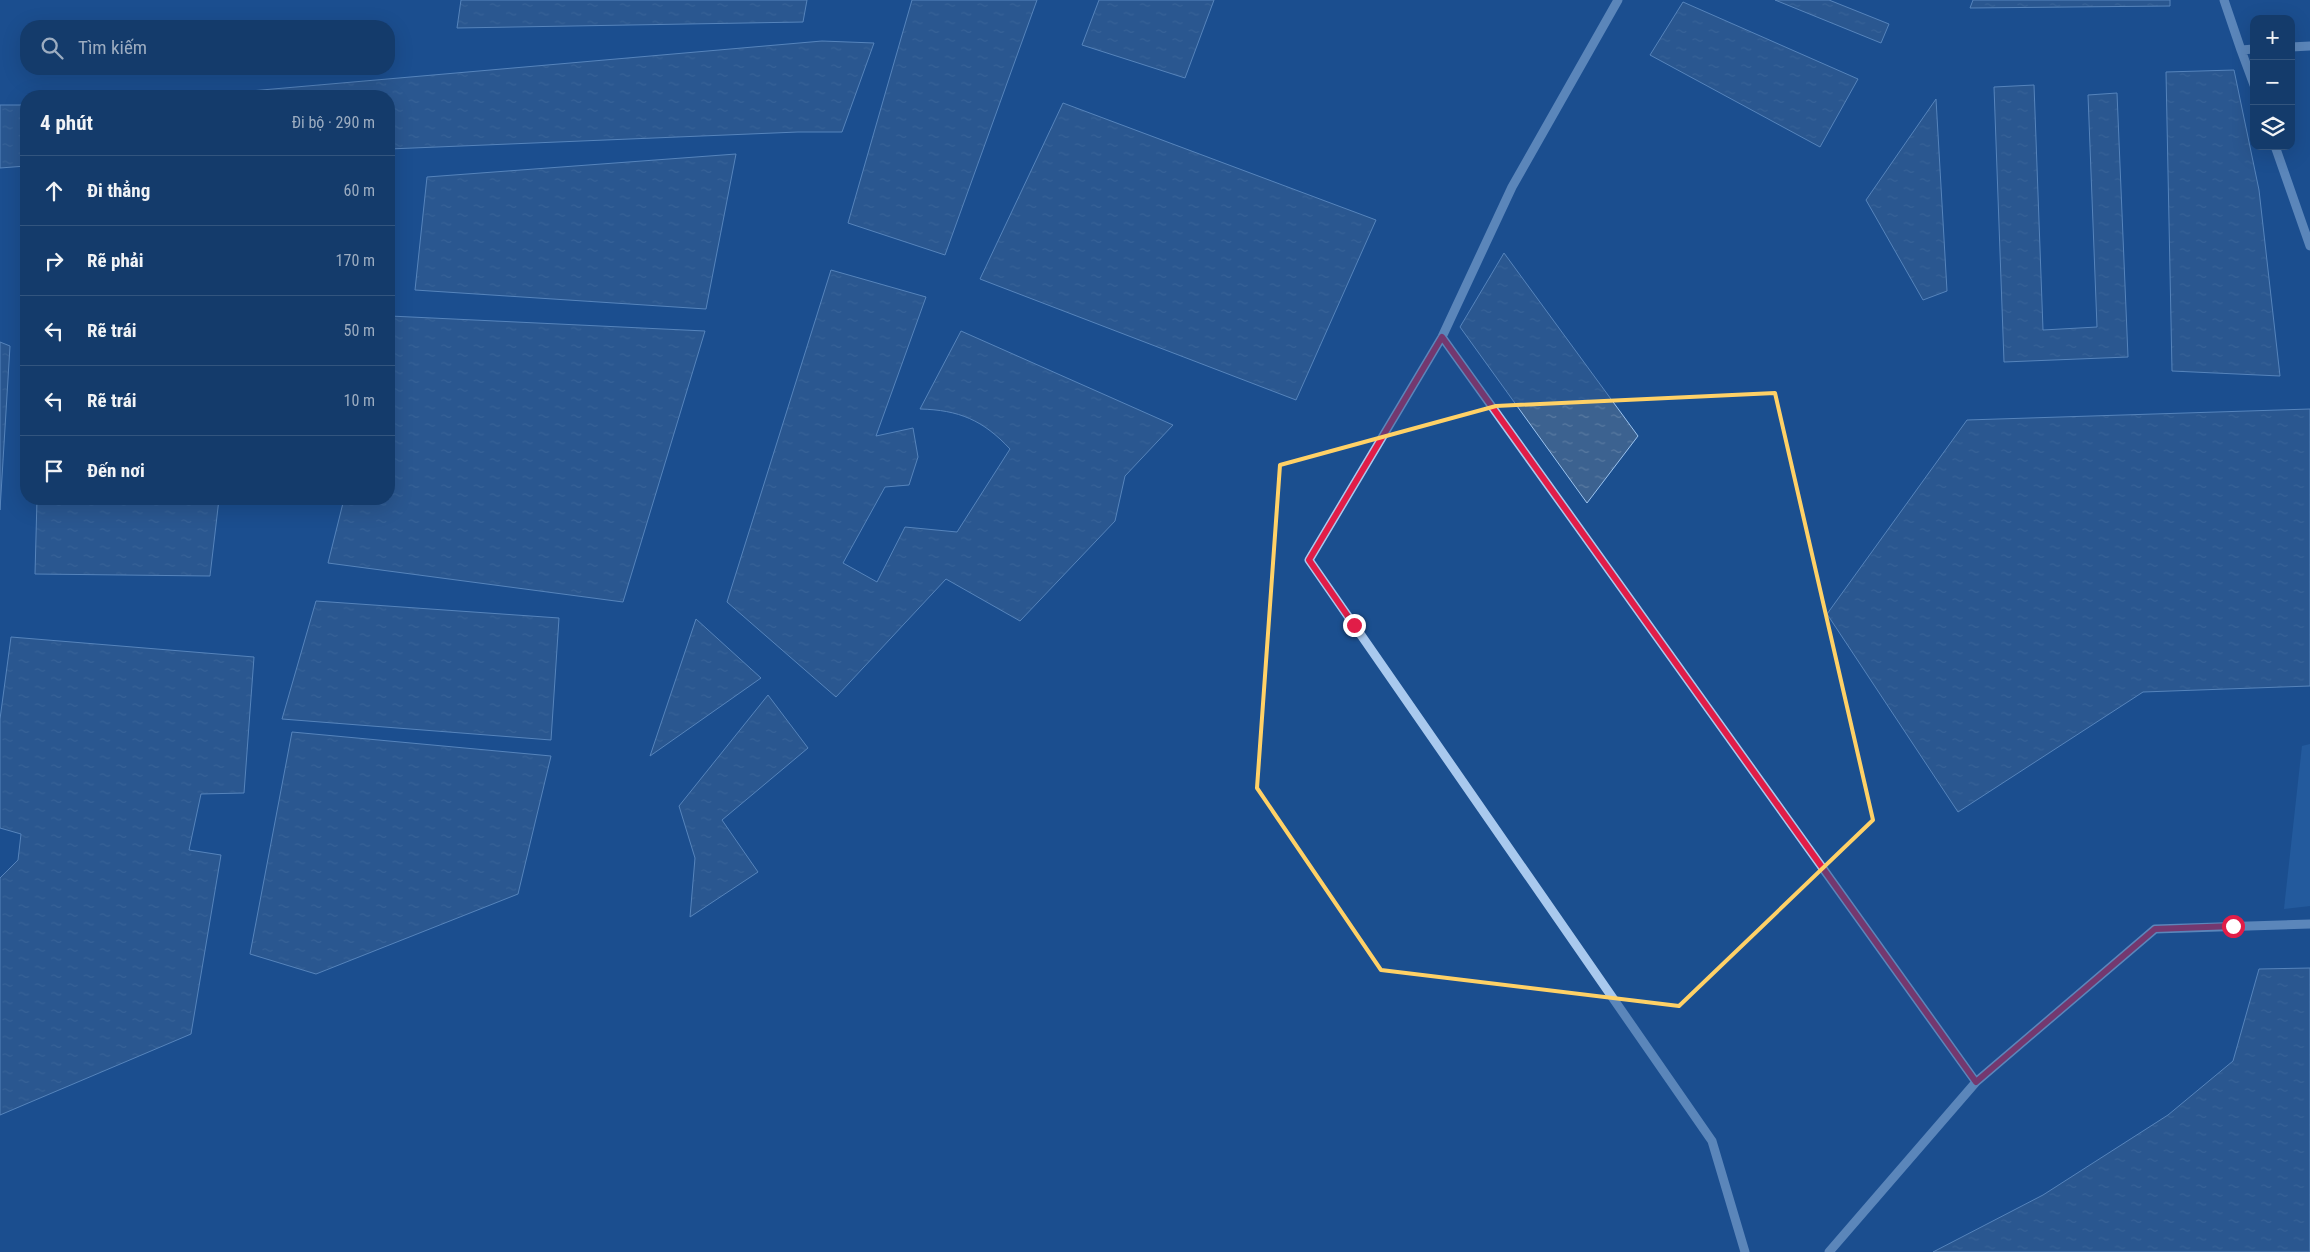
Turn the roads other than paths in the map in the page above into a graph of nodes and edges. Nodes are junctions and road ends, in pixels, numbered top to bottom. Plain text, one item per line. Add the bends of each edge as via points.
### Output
1 (1618, 0) edge
2 (2224, 0) edge
3 (2310, 46) edge
4 (2295, 47) edge
5 (2250, 49) edge
6 (2241, 50) junction
7 (2250, 74) edge
8 (2276, 150) edge
9 (2310, 246) edge
10 (1442, 337) junction
11 (2310, 924) edge
12 (1976, 1082) junction
13 (1745, 1252) edge
14 (1829, 1252) edge

1 - 10 street via 1512,186
2 - 6 street
3 - 4 street
5 - 6 street
6 - 7 street
8 - 9 street
10 - 12 street
10 - 13 street via 1309,560 1712,1141
11 - 12 street via 2155,929
12 - 14 street

